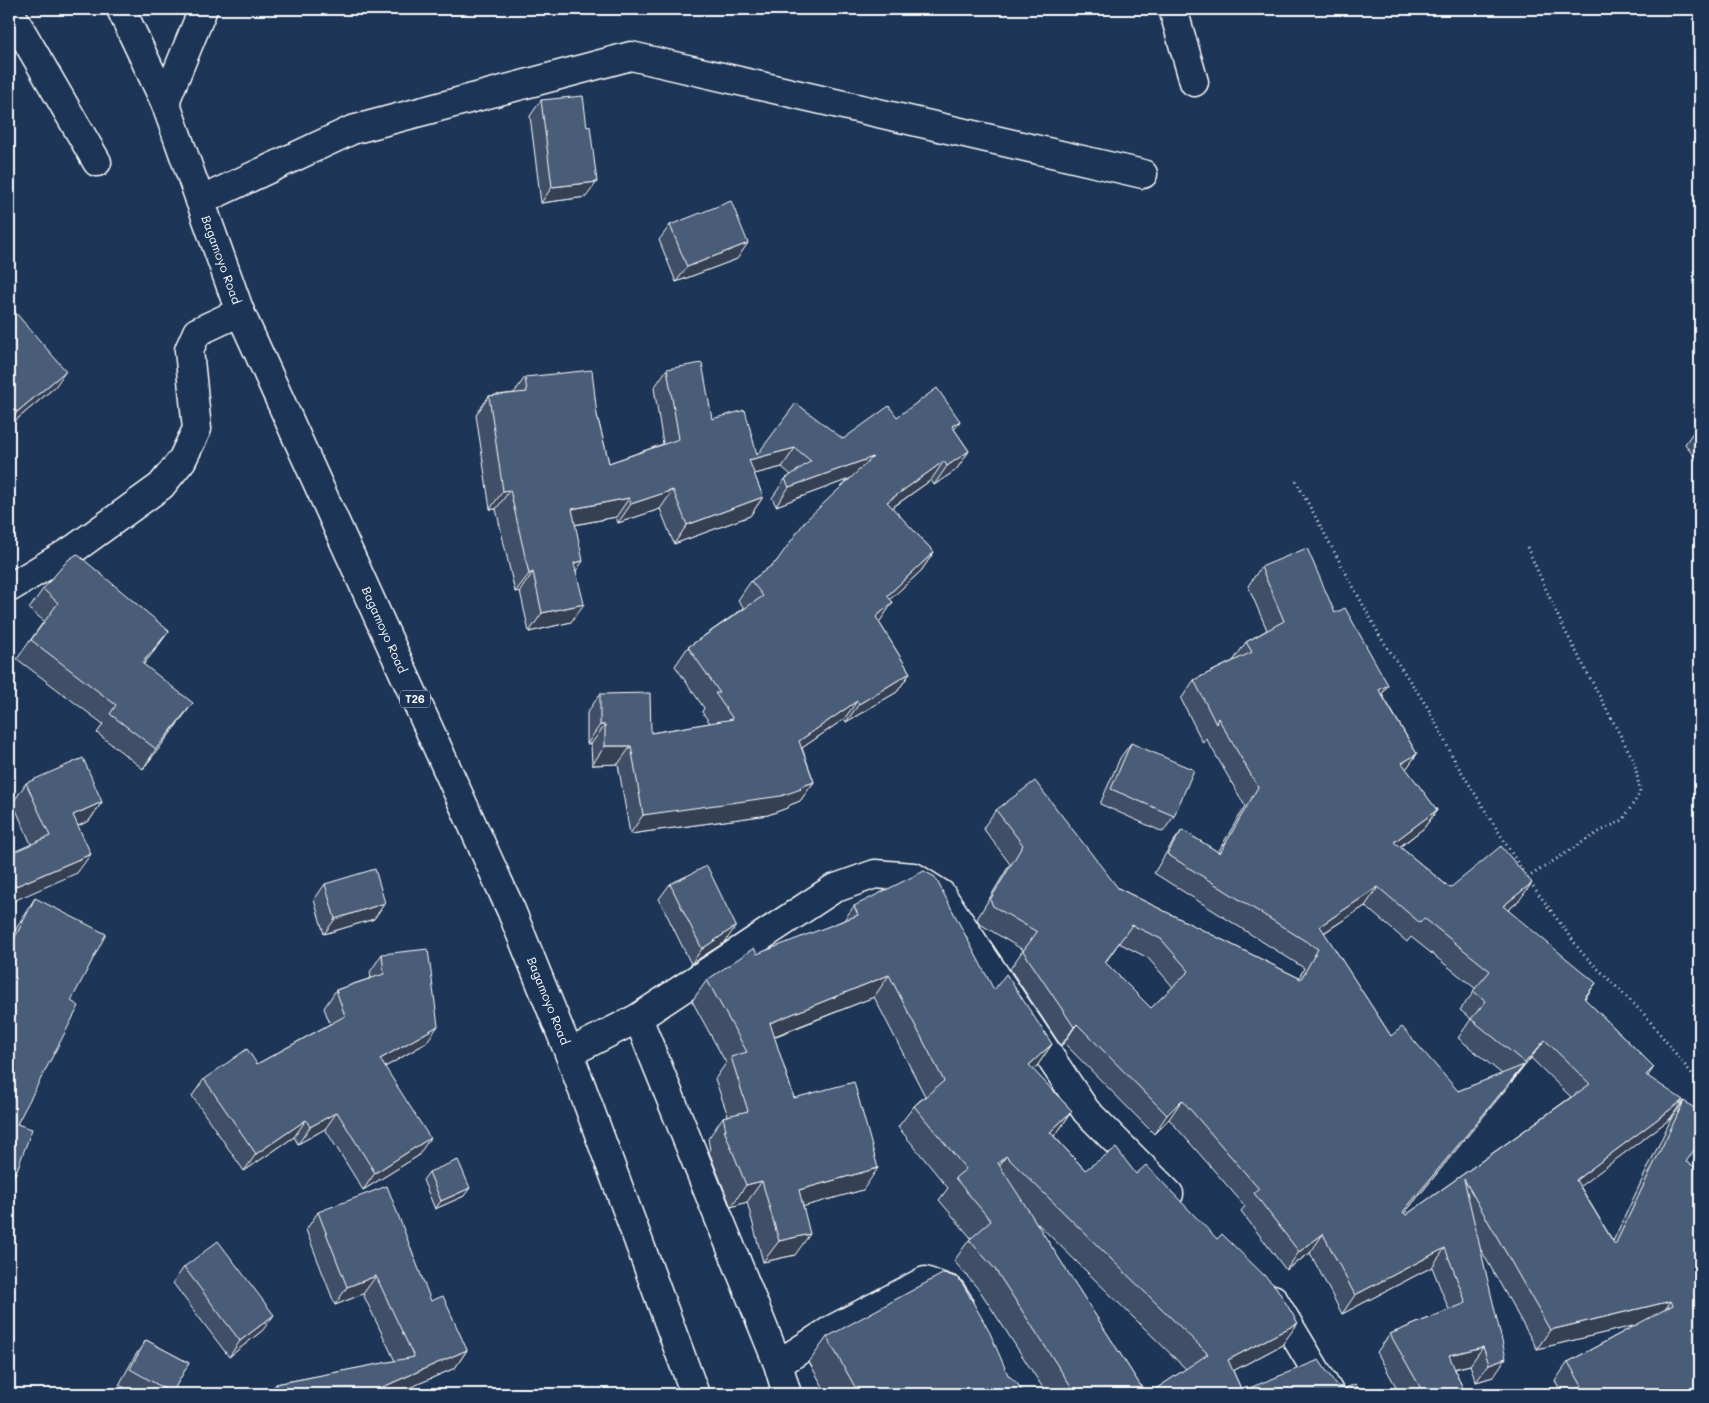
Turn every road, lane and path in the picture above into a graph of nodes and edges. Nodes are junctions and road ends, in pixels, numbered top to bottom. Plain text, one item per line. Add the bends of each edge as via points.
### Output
1 (121, 9) edge
2 (203, 9) edge
3 (1173, 9) edge
4 (9, 10) edge
5 (1194, 82) dead end
6 (165, 102) junction
7 (97, 162) dead end
8 (1143, 174) dead end
9 (200, 200) junction
10 (240, 312) junction
11 (1296, 482) dead end
12 (1527, 547) dead end
13 (10, 584) edge
14 (1527, 878) junction
15 (638, 1018) junction
16 (569, 1053) junction
17 (1700, 1084) edge
18 (1184, 1208) edge
19 (1254, 1278) edge
20 (973, 1322) edge
21 (778, 1364) junction
22 (695, 1394) edge
23 (787, 1394) edge
24 (1330, 1394) edge

1 - 6 main road, Bagamoyo Road / T26
2 - 6 main road
3 - 5 main road
4 - 7 main road
6 - 9 main road, Bagamoyo Road / T26
8 - 9 main road via 631,56 352,130
9 - 10 main road, Bagamoyo Road / T26
10 - 13 main road via 197,332 189,350 197,429 182,460 161,486 74,549
10 - 16 main road, Bagamoyo Road / T26 via 506,901
11 - 14 path via 1381,638 1428,708 1456,763
12 - 14 path via 1562,625 1635,763 1640,793 1623,820
14 - 17 path via 1582,953 1644,1014
15 - 16 main road
15 - 18 main road via 833,889 874,874 914,877 941,894 1086,1111
15 - 21 main road
16 - 22 main road, Bagamoyo Road / T26
19 - 24 main road via 1268,1292
20 - 21 main road via 950,1290 925,1281 831,1330
21 - 23 main road

